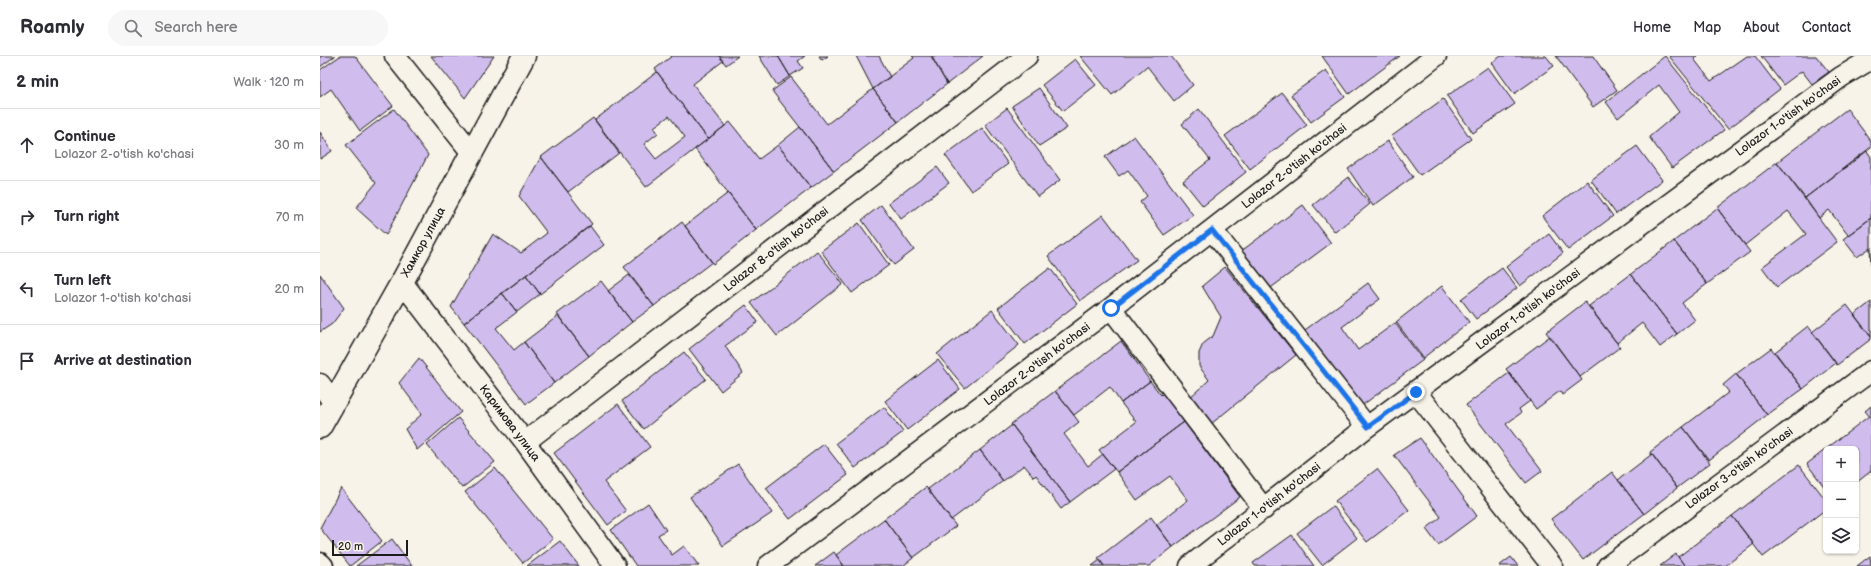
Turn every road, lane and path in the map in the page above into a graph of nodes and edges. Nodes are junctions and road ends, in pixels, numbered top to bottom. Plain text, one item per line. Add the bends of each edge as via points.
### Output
1 (395, 56) edge
2 (524, 56) edge
3 (1028, 56) edge
4 (1436, 56) edge
5 (1871, 59) edge
6 (472, 153) junction
7 (1212, 230) junction
8 (402, 282) junction
9 (1111, 308) junction
10 (1871, 371) edge
11 (320, 384) edge
12 (1416, 392) junction
13 (334, 403) junction
14 (320, 427) edge
15 (1368, 427) junction
16 (525, 442) junction
17 (1264, 509) junction
18 (320, 563) edge
19 (322, 566) edge
20 (615, 566) edge
21 (768, 566) edge
22 (1190, 566) edge
23 (1552, 566) edge
24 (1608, 566) edge

1 - 6 street
2 - 6 street, Хамкор улица
3 - 16 street, Lolazor 8-o'tish ko'chasi
4 - 7 street, Lolazor 2-o'tish ko'chasi
5 - 12 street, Lolazor 1-o'tish ko'chasi via 1842,77
6 - 8 street, Хамкор улица
7 - 9 street, Lolazor 2-o'tish ko'chasi
7 - 15 street
8 - 13 street, Хамкор улица
8 - 16 street, Каримова улица
9 - 17 street
9 - 21 street, Lolazor 2-o'tish ko'chasi
10 - 24 street, Lolazor 3-o'tish ko'chasi
11 - 13 street
12 - 15 street, Lolazor 1-o'tish ko'chasi
12 - 23 street
13 - 14 street, Хамкор улица
15 - 17 street, Lolazor 1-o'tish ko'chasi
16 - 20 street, Каримова улица
17 - 22 street, Lolazor 1-o'tish ko'chasi
18 - 19 street

